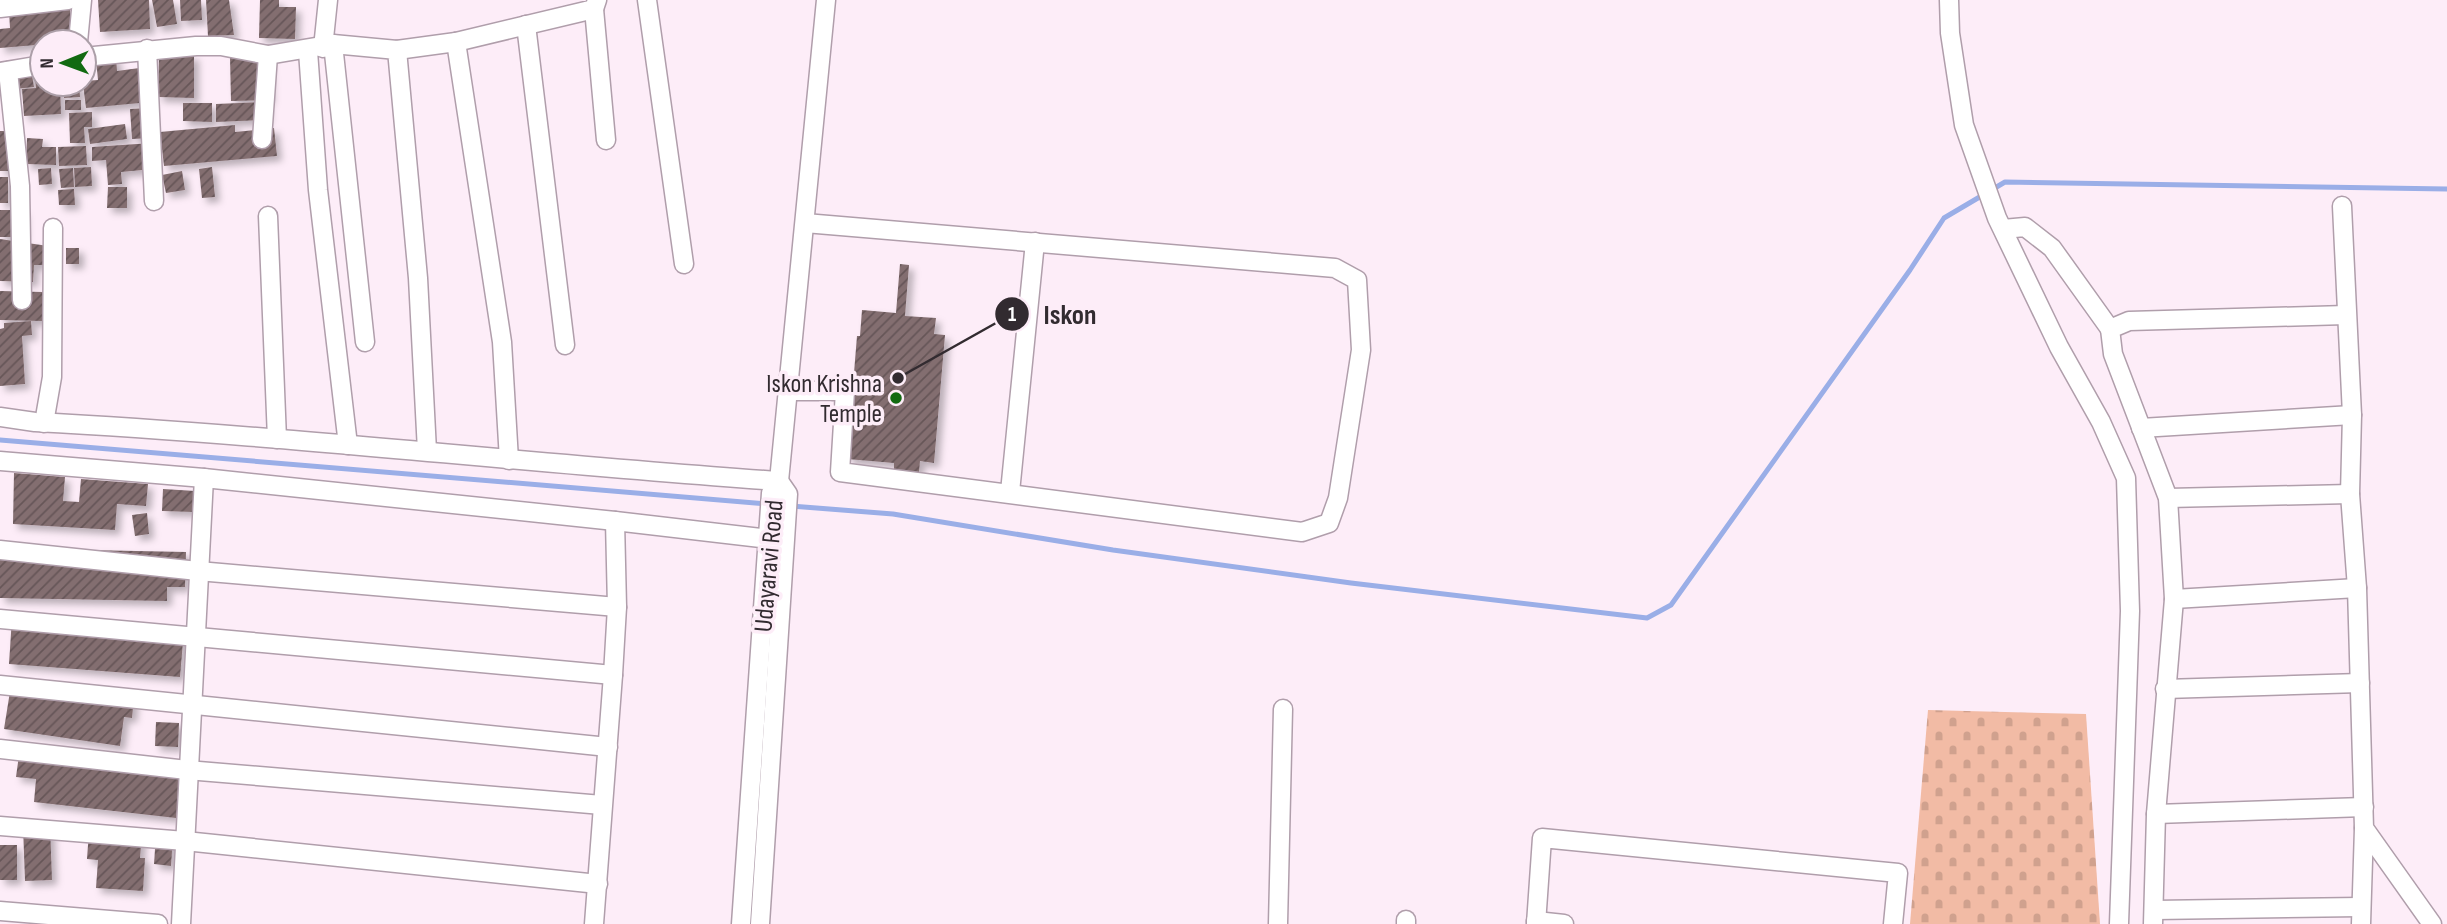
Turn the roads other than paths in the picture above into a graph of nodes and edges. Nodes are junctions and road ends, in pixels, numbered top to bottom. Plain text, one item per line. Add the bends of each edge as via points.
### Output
1 (68, 0) edge
2 (82, 0) edge
3 (328, 0) edge
4 (647, 0) edge
5 (826, 0) edge
6 (1949, 0) edge
7 (595, 5) edge
8 (0, 9) edge
9 (526, 25) junction
10 (79, 28) edge
11 (456, 42) junction
12 (321, 48) junction
13 (147, 49) junction
14 (397, 50) junction
15 (98, 55) edge
16 (268, 55) junction
17 (28, 67) edge
18 (4, 71) edge
19 (262, 139) dead end
20 (606, 140) dead end
21 (155, 201) dead end
22 (2342, 206) dead end
23 (268, 216) dead end
24 (804, 223) junction
25 (2000, 223) junction
26 (53, 228) dead end
27 (1035, 242) junction
28 (684, 264) dead end
29 (22, 300) dead end
30 (2346, 315) junction
31 (2110, 329) junction
32 (365, 342) dead end
33 (565, 345) dead end
34 (788, 391) junction
35 (2352, 415) junction
36 (0, 417) edge
37 (44, 423) junction
38 (2141, 428) junction
39 (277, 439) junction
40 (348, 445) junction
41 (427, 451) junction
42 (509, 460) junction
43 (0, 461) edge
44 (204, 478) junction
45 (780, 489) junction
46 (1010, 492) junction
47 (2350, 494) junction
48 (2168, 498) junction
49 (615, 521) junction
50 (774, 536) junction
51 (0, 550) edge
52 (198, 571) junction
53 (2357, 587) junction
54 (2174, 599) junction
55 (617, 607) junction
56 (0, 619) edge
57 (196, 637) junction
58 (613, 676) junction
59 (2360, 683) junction
60 (0, 685) edge
61 (2165, 689) junction
62 (192, 706) junction
63 (1283, 709) dead end
64 (608, 747) junction
65 (0, 750) edge
66 (187, 770) junction
67 (602, 805) junction
68 (2364, 807) junction
69 (2156, 814) junction
70 (0, 826) edge
71 (2364, 828) junction
72 (186, 841) junction
73 (598, 884) junction
74 (0, 911) edge
75 (2361, 915) edge
76 (2154, 917) edge
77 (1536, 923) edge
78 (158, 924) edge
79 (181, 924) edge
80 (594, 924) edge
81 (741, 924) edge
82 (760, 924) edge
83 (1278, 924) edge
84 (1564, 924) edge
85 (1893, 924) edge
86 (2119, 924) edge
87 (2432, 924) edge

1 - 8 street
2 - 10 street
3 - 12 street
4 - 28 street
5 - 24 street, Udayaravi Road
6 - 25 street via 1964,125
7 - 9 street
7 - 20 street
9 - 11 street
9 - 33 street
11 - 14 street
11 - 42 street via 502,342
12 - 14 street
12 - 16 street
12 - 32 street
12 - 40 street via 318,190
13 - 15 street
13 - 16 street via 221,46
13 - 21 street
14 - 41 street via 418,278
16 - 19 street
17 - 18 street
18 - 29 street via 20,186
22 - 30 street
23 - 39 street
24 - 27 street
24 - 34 street, Udayaravi Road
25 - 31 street via 2025,228 2052,248
25 - 86 street via 2126,478 2130,611
26 - 37 street via 52,377
27 - 46 street
27 - 46 street via 1335,268 1357,280 1361,350 1338,498 1329,523 1302,532
30 - 31 street via 2129,321
30 - 35 street
31 - 38 street via 2113,354
34 - 45 street, Udayaravi Road
34 - 46 street via 845,391 841,472
35 - 38 street
35 - 47 street
36 - 37 street
37 - 39 street
38 - 48 street
39 - 40 street
40 - 41 street
41 - 42 street
42 - 45 street
43 - 44 street
44 - 49 street
44 - 52 street
45 - 50 street, Udayaravi Road
47 - 48 street
47 - 53 street
48 - 54 street
49 - 50 street
49 - 55 street
50 - 81 street, Udayaravi Road
50 - 82 street
51 - 52 street
52 - 55 street
52 - 57 street
53 - 54 street
53 - 59 street
54 - 61 street
55 - 58 street
56 - 57 street
57 - 58 street
57 - 62 street
58 - 64 street
59 - 61 street
59 - 68 street
60 - 62 street
61 - 69 street
62 - 64 street
62 - 66 street
63 - 83 street
64 - 67 street
65 - 66 street
66 - 67 street
66 - 72 street
67 - 73 street
68 - 69 street
68 - 71 street
69 - 76 street
70 - 72 street
71 - 75 street
71 - 87 street
72 - 73 street
72 - 79 street
73 - 80 street
74 - 78 street
75 - 76 street
77 - 84 street
77 - 85 street via 1542,838 1898,873

